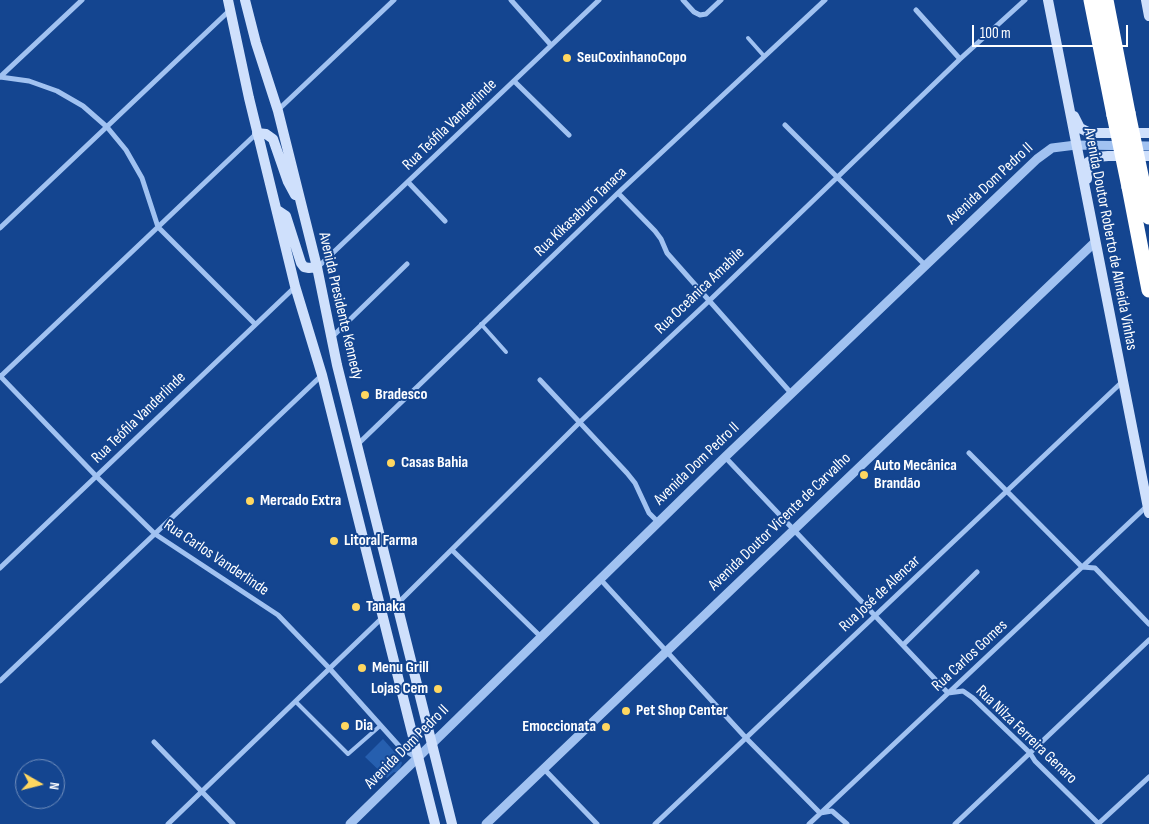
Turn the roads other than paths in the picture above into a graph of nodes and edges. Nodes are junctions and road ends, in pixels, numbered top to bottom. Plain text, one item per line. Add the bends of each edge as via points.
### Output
1 (82, 0) edge
2 (245, 0) edge
3 (394, 0) edge
4 (511, 0) edge
5 (599, 0) edge
6 (683, 0) edge
7 (721, 0) edge
8 (825, 0) edge
9 (1025, 0) edge
10 (1048, 0) edge
11 (1091, 0) edge
12 (1106, 0) edge
13 (1146, 0) edge
14 (230, 5) edge
15 (916, 10) dead end
16 (1149, 16) edge
17 (748, 38) dead end
18 (551, 46) junction
19 (764, 56) junction
20 (960, 59) junction
21 (0, 77) edge
22 (514, 81) junction
23 (1068, 101) junction
24 (278, 111) junction
25 (1121, 114) junction
26 (785, 125) dead end
27 (107, 126) junction
28 (257, 133) junction
29 (1149, 133) edge
30 (568, 135) dead end
31 (1076, 145) junction
32 (1149, 146) edge
33 (1149, 156) edge
34 (836, 176) junction
35 (408, 182) junction
36 (1136, 186) junction
37 (1086, 193) junction
38 (618, 194) junction
39 (302, 209) junction
40 (277, 210) junction
41 (1149, 217) edge
42 (445, 221) dead end
43 (158, 227) junction
44 (0, 228) edge
45 (1094, 243) junction
46 (407, 264) dead end
47 (925, 265) junction
48 (317, 267) junction
49 (296, 286) junction
50 (1149, 290) edge
51 (710, 300) junction
52 (255, 324) junction
53 (481, 324) junction
54 (332, 338) junction
55 (506, 352) dead end
56 (322, 375) junction
57 (0, 377) edge
58 (540, 380) dead end
59 (1123, 382) junction
60 (791, 393) junction
61 (580, 422) junction
62 (357, 445) junction
63 (969, 453) dead end
64 (724, 458) junction
65 (97, 477) junction
66 (1008, 491) junction
67 (1148, 510) edge
68 (658, 522) junction
69 (794, 530) junction
70 (155, 534) junction
71 (452, 550) junction
72 (1082, 567) junction
73 (0, 568) edge
74 (977, 572) dead end
75 (601, 580) junction
76 (397, 604) junction
77 (875, 616) junction
78 (383, 618) junction
79 (1149, 624) edge
80 (540, 636) junction
81 (1149, 640) edge
82 (903, 645) junction
83 (667, 651) junction
84 (330, 669) junction
85 (0, 682) edge
86 (948, 693) junction
87 (296, 702) junction
88 (380, 726) junction
89 (746, 738) junction
90 (154, 742) dead end
91 (432, 745) junction
92 (1030, 753) junction
93 (418, 759) junction
94 (544, 769) junction
95 (1149, 777) edge
96 (202, 792) junction
97 (820, 813) junction
98 (168, 824) edge
99 (233, 824) edge
100 (350, 824) edge
101 (435, 824) edge
102 (452, 824) edge
103 (486, 824) edge
104 (597, 824) edge
105 (655, 824) edge
106 (809, 824) edge
107 (847, 824) edge
108 (955, 824) edge
109 (1098, 824) edge

1 - 21 street
2 - 24 main road, Avenida Presidente Kennedy
3 - 24 street
4 - 18 street
5 - 18 street, Rua Teófila Vanderlinde
6 - 7 street via 700,15 706,14
8 - 19 street, Rua Kikasaburo Tanaca
9 - 20 street, Rua Oceânica Amabile
10 - 23 main road, Avenida Doutor Roberto de Almeida Vinhas
11 - 25 highway
12 - 25 highway
13 - 16 main road
14 - 27 street
14 - 28 main road, Avenida Presidente Kennedy
15 - 20 street
17 - 19 lane
18 - 22 street, Rua Teófila Vanderlinde
19 - 38 street, Rua Kikasaburo Tanaca
20 - 34 street, Rua Oceânica Amabile
21 - 27 street via 28,81 57,91
22 - 30 street
22 - 35 street, Rua Teófila Vanderlinde
23 - 29 main road via 1080,128 1090,133
23 - 31 main road, Avenida Doutor Roberto de Almeida Vinhas
24 - 39 main road, Avenida Presidente Kennedy
25 - 36 highway, bridge
26 - 34 street
27 - 43 street via 142,178
27 - 44 street
28 - 39 main road via 273,139 288,182
28 - 40 main road, Avenida Presidente Kennedy
28 - 43 street
31 - 32 street, Avenida Dom Pedro II
31 - 37 main road, Avenida Doutor Roberto de Almeida Vinhas
31 - 47 street, Avenida Dom Pedro II via 1052,148 1037,159
33 - 37 main road via 1096,157 1088,162
34 - 47 street
34 - 51 street, Rua Oceânica Amabile
35 - 42 street
35 - 48 street, Rua Teófila Vanderlinde
36 - 41 highway
36 - 50 highway
37 - 45 main road, Avenida Doutor Roberto de Almeida Vinhas
38 - 51 street via 662,239 667,253
38 - 53 street, Rua Kikasaburo Tanaca
39 - 48 main road, Avenida Presidente Kennedy
40 - 48 main road via 286,216 304,267
40 - 49 main road, Avenida Presidente Kennedy
43 - 52 street
43 - 57 street
45 - 59 main road, Avenida Doutor Roberto de Almeida Vinhas
45 - 69 street, Avenida Doutor Vicente de Carvalho
46 - 54 street
47 - 60 street, Avenida Dom Pedro II
48 - 54 main road, Avenida Presidente Kennedy
49 - 52 street, Rua Teófila Vanderlinde
49 - 56 main road, Avenida Presidente Kennedy
51 - 60 street
51 - 61 street, Rua Oceânica Amabile
52 - 65 street, Rua Teófila Vanderlinde
53 - 55 lane
53 - 62 street, Rua Kikasaburo Tanaca
54 - 62 main road, Avenida Presidente Kennedy
56 - 70 street
56 - 78 main road, Avenida Presidente Kennedy
57 - 65 street, Rua Carlos Vanderlinde
58 - 61 street
59 - 66 street, Rua José de Alencar
59 - 67 main road, Avenida Doutor Roberto de Almeida Vinhas
60 - 64 street, Avenida Dom Pedro II
61 - 68 street via 631,478 649,513
61 - 71 street, Rua Oceânica Amabile
62 - 76 main road, Avenida Presidente Kennedy
63 - 66 street
64 - 68 street, Avenida Dom Pedro II
64 - 69 street, Rua Nilza Ferreira Genaro
65 - 70 street, Rua Carlos Vanderlinde
65 - 73 street, Rua Teófila Vanderlinde
66 - 72 street
66 - 77 street, Rua José de Alencar
67 - 72 street, Rua Carlos Gomes
68 - 75 street, Avenida Dom Pedro II
69 - 77 street, Rua Nilza Ferreira Genaro
69 - 83 street, Avenida Doutor Vicente de Carvalho
70 - 84 street, Rua Carlos Vanderlinde via 278,615
70 - 85 street
71 - 76 street, Rua Oceânica Amabile
71 - 80 street
72 - 79 street via 1095,568
72 - 86 street, Rua Carlos Gomes
74 - 82 street
75 - 80 street, Avenida Dom Pedro II
75 - 83 street
76 - 91 main road, Avenida Presidente Kennedy
77 - 82 street, Rua Nilza Ferreira Genaro
77 - 89 street, Rua José de Alencar
78 - 84 street
78 - 93 main road, Avenida Presidente Kennedy
80 - 91 street, Avenida Dom Pedro II
81 - 92 street
82 - 86 street, Rua Nilza Ferreira Genaro
83 - 89 street
83 - 94 street, Avenida Doutor Vicente de Carvalho
84 - 87 street
84 - 88 street, Rua Carlos Vanderlinde
86 - 92 street, Rua Nilza Ferreira Genaro via 963,691 973,698
86 - 97 street, Rua Carlos Gomes
87 - 88 lane via 348,754
87 - 96 street
88 - 93 street, Rua Carlos Vanderlinde via 400,747
89 - 97 street
89 - 105 street, Rua José de Alencar
90 - 96 street
91 - 93 street, Avenida Dom Pedro II
91 - 102 main road, Avenida Presidente Kennedy
92 - 108 street
92 - 109 street, Rua Nilza Ferreira Genaro
93 - 100 street, Avenida Dom Pedro II
93 - 101 main road, Avenida Presidente Kennedy
94 - 103 street, Avenida Doutor Vicente de Carvalho
94 - 104 street
95 - 109 street
96 - 98 street
96 - 99 street
97 - 106 street, Rua Carlos Gomes
97 - 107 street via 832,811

